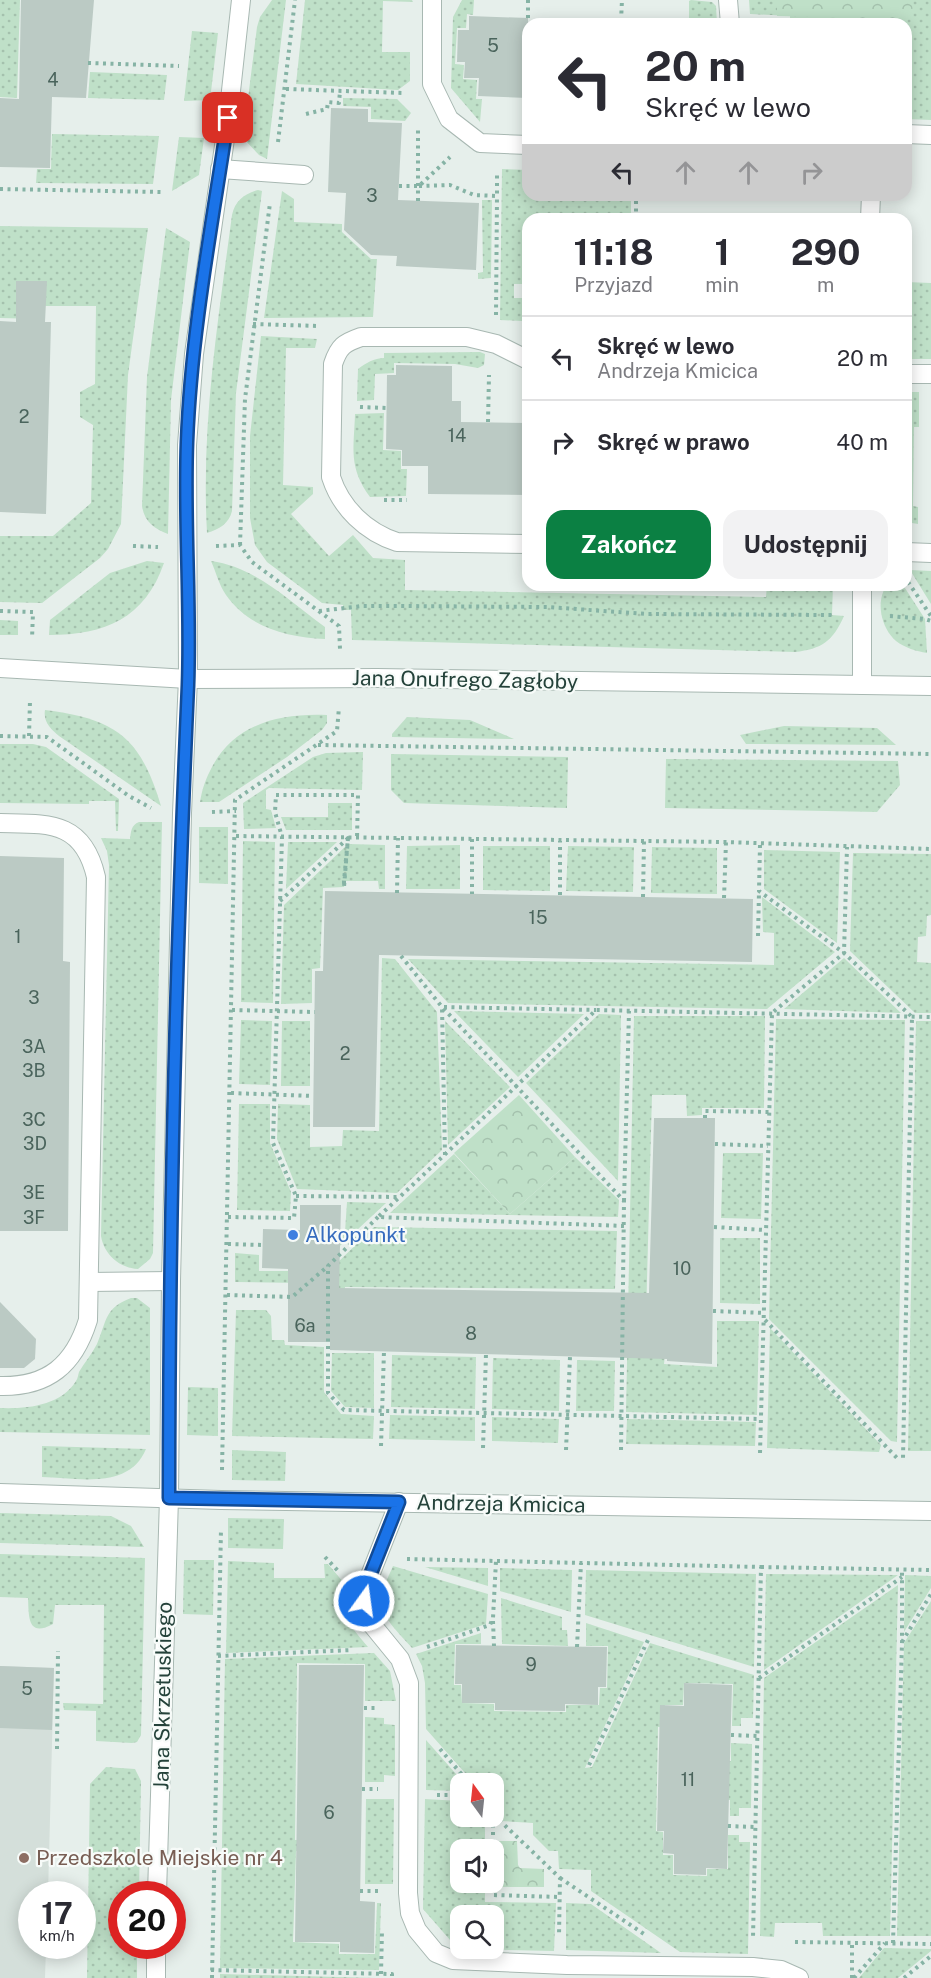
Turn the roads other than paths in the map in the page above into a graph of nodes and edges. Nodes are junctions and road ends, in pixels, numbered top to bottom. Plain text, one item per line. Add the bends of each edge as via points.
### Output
1 (241, 0) edge
2 (432, 0) edge
3 (728, 0) edge
4 (730, 18) edge
5 (912, 134) edge
6 (931, 135) edge
7 (522, 145) edge
8 (220, 169) junction
9 (304, 175) dead end
10 (522, 357) edge
11 (912, 374) edge
12 (931, 374) edge
13 (522, 544) edge
14 (912, 552) edge
15 (931, 552) edge
16 (862, 591) edge
17 (0, 668) edge
18 (188, 679) junction
19 (862, 685) junction
20 (931, 686) edge
21 (0, 822) edge
22 (171, 1281) junction
23 (89, 1282) junction
24 (0, 1386) edge
25 (0, 1493) edge
26 (169, 1498) junction
27 (399, 1502) junction
28 (931, 1511) edge
29 (158, 1881) edge
30 (156, 1959) edge
31 (156, 1978) edge
32 (800, 1978) edge

1 - 8 street, Jana Skrzetuskiego
2 - 7 street via 432,84 449,119 480,143
3 - 4 street
5 - 6 street
8 - 9 street
8 - 18 street, Jana Skrzetuskiego via 194,354 187,445
10 - 13 street via 492,343 463,336 362,337 346,342 337,351 333,364 331,477 347,508 370,530 397,542
11 - 12 street
14 - 15 street
16 - 19 street
17 - 18 street, Jana Onufrego Zagłoby
18 - 19 street, Jana Onufrego Zagłoby
18 - 22 street, Jana Skrzetuskiego
19 - 20 street, Jana Onufrego Zagłoby
21 - 23 street via 62,828 88,855 96,877
22 - 23 street
22 - 26 street, Jana Skrzetuskiego
23 - 24 street via 88,1320 72,1356 36,1383
25 - 26 street, Andrzeja Kmicica
26 - 27 street, Andrzeja Kmicica
26 - 29 street, Jana Skrzetuskiego
27 - 28 street, Andrzeja Kmicica
27 - 32 street via 367,1583 364,1601 369,1621 394,1652 410,1689 408,1893 412,1923 423,1939 436,1953 453,1960 753,1967 781,1970
30 - 31 street

